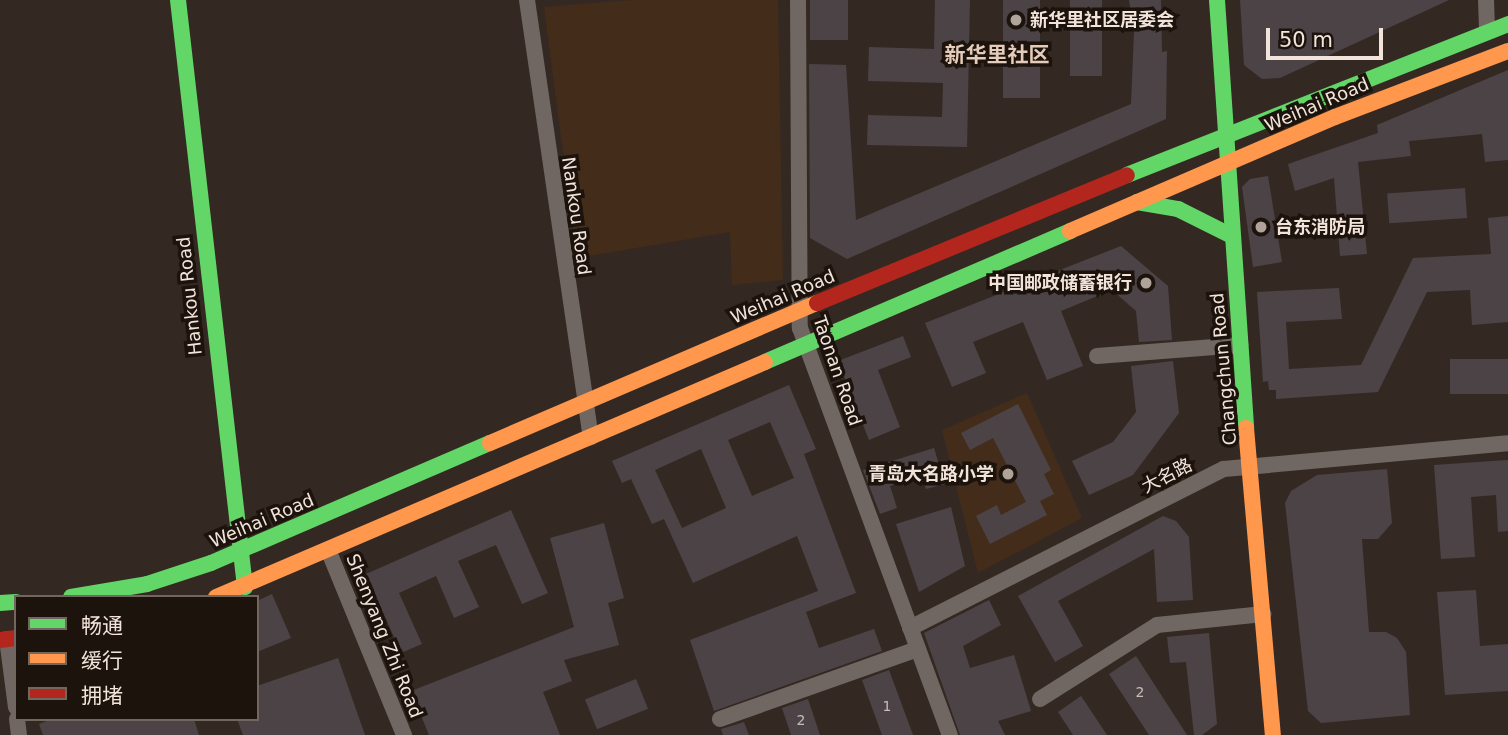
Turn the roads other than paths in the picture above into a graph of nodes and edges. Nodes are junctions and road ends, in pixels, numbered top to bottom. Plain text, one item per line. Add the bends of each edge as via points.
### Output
1 (178, 0) edge
2 (527, 0) edge
3 (798, 0) edge
4 (1217, 0) edge
5 (1486, 0) edge
6 (1508, 24) edge
7 (1488, 30) junction
8 (1508, 51) edge
9 (1224, 136) junction
10 (1227, 164) junction
11 (1138, 202) junction
12 (1232, 236) junction
13 (797, 311) junction
14 (1241, 345) junction
15 (806, 346) junction
16 (1097, 356) dead end
17 (583, 403) junction
18 (591, 437) junction
19 (1508, 443) edge
20 (1251, 467) junction
21 (237, 552) junction
22 (329, 552) junction
23 (244, 587) junction
24 (83, 595) edge
25 (222, 595) edge
26 (1263, 614) junction
27 (910, 628) junction
28 (7, 639) edge
29 (918, 649) junction
30 (14, 692) edge
31 (1040, 699) dead end
32 (720, 719) dead end
33 (404, 735) edge
34 (950, 735) edge
35 (1273, 735) edge

1 - 21 main road, Hankou Road
2 - 17 street, Nankou Road
3 - 13 street, Taonan Road
4 - 9 main road, Changchun Road
5 - 7 street
6 - 7 main road, Weihai Road
7 - 9 main road, Weihai Road
8 - 10 main road, Weihai Road
9 - 10 main road, Changchun Road
9 - 13 main road, Weihai Road
10 - 11 main road, Weihai Road
10 - 12 main road, Changchun Road
11 - 12 main road via 1178,209
11 - 15 main road, Weihai Road
12 - 14 main road, Changchun Road
13 - 15 street, Taonan Road
13 - 17 main road, Weihai Road
14 - 16 street
14 - 20 main road, Changchun Road
15 - 18 main road, Weihai Road
15 - 27 street, Taonan Road
17 - 18 street, Nankou Road
17 - 21 main road, Weihai Road
18 - 22 main road, Weihai Road
19 - 20 street, 大名路
20 - 26 main road, Changchun Road
20 - 27 street, 大名路 via 1224,469
21 - 23 main road, Hankou Road
21 - 24 main road, Weihai Road via 147,584
22 - 23 main road, Weihai Road
22 - 33 street, Shenyang Zhi Road
23 - 25 main road, Weihai Road
26 - 31 street via 1157,625
26 - 35 main road, Changchun Road
27 - 29 street, Taonan Road
28 - 30 street
29 - 32 street
29 - 34 street, Taonan Road

